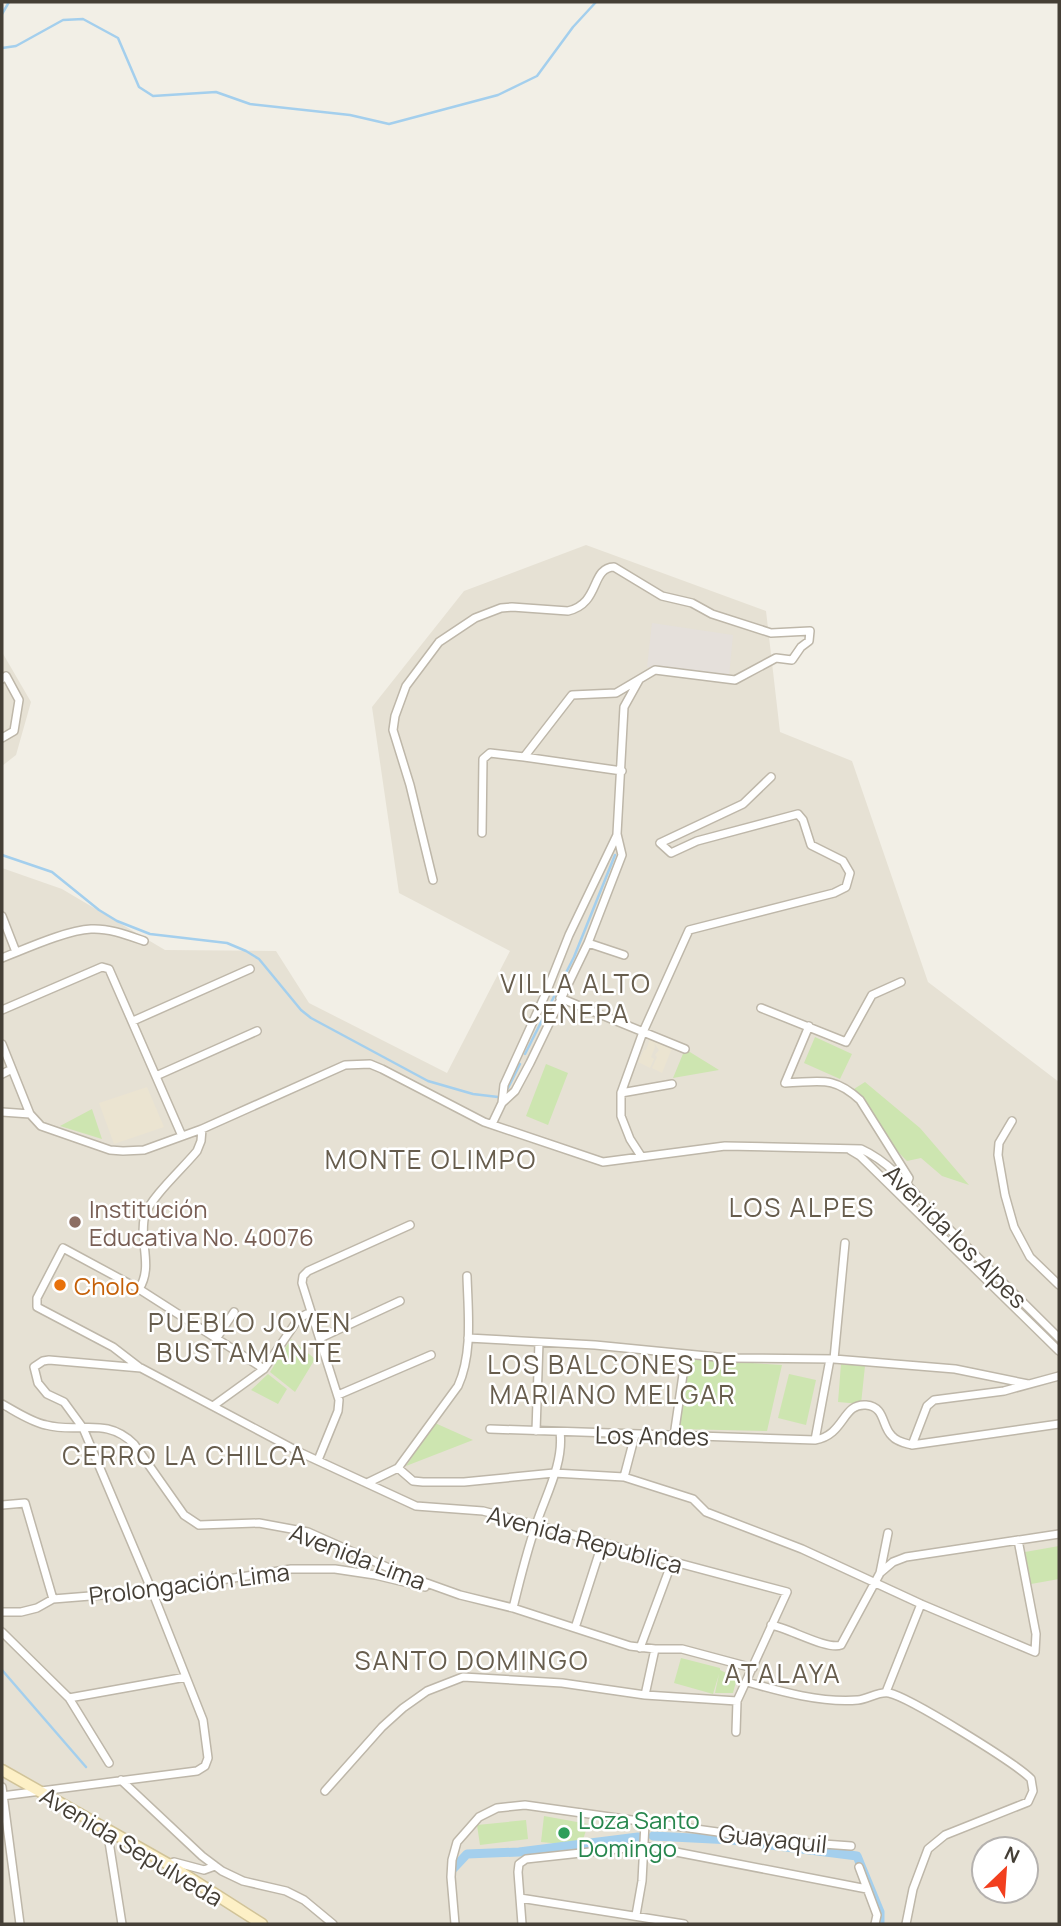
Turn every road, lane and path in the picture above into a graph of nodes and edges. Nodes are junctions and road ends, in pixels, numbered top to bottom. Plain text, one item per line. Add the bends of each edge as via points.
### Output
1 (4, 678) edge
2 (639, 679) junction
3 (2, 738) edge
4 (524, 757) junction
5 (622, 771) junction
6 (771, 778) dead end
7 (482, 833) dead end
8 (617, 834) junction
9 (433, 880) dead end
10 (2, 916) edge
11 (144, 941) dead end
12 (588, 943) junction
13 (16, 952) junction
14 (624, 956) dead end
15 (2, 958) edge
16 (250, 969) dead end
17 (901, 982) dead end
18 (560, 998) junction
19 (761, 1008) dead end
20 (2, 1010) edge
21 (133, 1021) junction
22 (809, 1026) junction
23 (257, 1031) dead end
24 (643, 1032) junction
25 (2, 1044) edge
26 (685, 1049) dead end
27 (12, 1069) junction
28 (2, 1074) edge
29 (156, 1076) junction
30 (672, 1084) dead end
31 (621, 1093) junction
32 (501, 1101) junction
33 (2, 1112) edge
34 (30, 1114) junction
35 (1012, 1121) dead end
36 (492, 1124) junction
37 (202, 1129) junction
38 (182, 1136) junction
39 (846, 1148) junction
40 (641, 1156) junction
41 (907, 1183) junction
42 (410, 1225) dead end
43 (845, 1243) dead end
44 (467, 1276) dead end
45 (1059, 1285) edge
46 (139, 1289) junction
47 (400, 1301) dead end
48 (234, 1312) dead end
49 (311, 1312) junction
50 (320, 1338) junction
51 (468, 1338) junction
52 (1059, 1338) edge
53 (216, 1339) junction
54 (539, 1342) junction
55 (1059, 1351) edge
56 (686, 1354) junction
57 (431, 1355) dead end
58 (832, 1359) junction
59 (141, 1368) junction
60 (264, 1370) junction
61 (1059, 1376) edge
62 (1028, 1384) junction
63 (338, 1395) junction
64 (2, 1404) edge
65 (213, 1406) junction
66 (1059, 1424) edge
67 (83, 1428) junction
68 (489, 1429) dead end
69 (536, 1431) junction
70 (560, 1432) junction
71 (635, 1435) junction
72 (674, 1436) junction
73 (815, 1440) junction
74 (912, 1445) junction
75 (318, 1460) junction
76 (398, 1468) junction
77 (554, 1474) junction
78 (624, 1477) junction
79 (367, 1483) junction
80 (2, 1505) edge
81 (536, 1525) junction
82 (888, 1533) dead end
83 (1059, 1534) edge
84 (1018, 1540) junction
85 (603, 1544) junction
86 (672, 1562) junction
87 (880, 1573) junction
88 (875, 1582) junction
89 (152, 1591) junction
90 (460, 1595) junction
91 (53, 1599) junction
92 (921, 1604) junction
93 (513, 1608) junction
94 (2, 1615) edge
95 (771, 1625) junction
96 (575, 1628) junction
97 (2, 1632) edge
98 (640, 1648) junction
99 (655, 1650) junction
100 (753, 1668) junction
101 (186, 1677) junction
102 (747, 1682) junction
103 (886, 1692) junction
104 (645, 1695) junction
105 (69, 1698) junction
106 (737, 1701) junction
107 (736, 1732) dead end
108 (109, 1763) dead end
109 (2, 1770) edge
110 (121, 1780) junction
111 (41, 1791) junction
112 (325, 1791) dead end
113 (2, 1793) edge
114 (645, 1823) junction
115 (107, 1829) junction
116 (645, 1846) junction
117 (851, 1846) dead end
118 (168, 1864) junction
119 (215, 1866) junction
120 (859, 1867) dead end
121 (867, 1889) junction
122 (520, 1898) junction
123 (636, 1915) junction
124 (657, 1921) edge
125 (258, 1923) edge
126 (331, 1923) edge
127 (20, 1924) edge
128 (122, 1924) edge
129 (455, 1924) edge
130 (522, 1924) edge
131 (684, 1924) edge
132 (876, 1924) edge
133 (906, 1924) edge

1 - 3 street via 19,700 13,731
2 - 4 street via 616,693 572,695
2 - 5 street via 624,707
2 - 9 street via 654,670 735,680 776,658 792,660 809,641 810,631 771,633 712,614 692,603 662,596 614,567 601,572 588,601 577,609 501,608 466,624 439,642 406,686 393,730
4 - 5 street
4 - 7 street via 490,753 484,759
5 - 8 street
6 - 24 street via 743,804 660,843 671,853 697,841 798,814 811,845 843,861 850,873 846,887 689,930
8 - 12 street via 622,855
8 - 32 street via 502,1089
10 - 13 street
11 - 13 street via 90,929
12 - 14 street
12 - 18 street
13 - 15 street
16 - 21 street
17 - 22 street via 872,995 846,1042
18 - 24 street
18 - 32 street via 515,1091
19 - 22 street
20 - 21 street via 105,967
21 - 29 street
22 - 41 street via 785,1083 840,1083 851,1092 909,1178
23 - 29 street
24 - 26 street
24 - 31 street
25 - 27 street
27 - 28 street
27 - 34 street
29 - 38 street
30 - 31 street
31 - 40 street via 621,1116
32 - 36 street
33 - 34 street
34 - 38 street, Avenida los Alpes via 41,1126 110,1150 144,1150
35 - 45 street via 998,1154 1011,1217 1030,1257
36 - 37 street, Avenida los Alpes via 382,1069 358,1063
36 - 40 street, Avenida los Alpes via 603,1162
37 - 38 street, Avenida los Alpes
37 - 46 street via 197,1151 147,1209 147,1275
39 - 40 street, Avenida los Alpes via 724,1146
39 - 41 street, Avenida los Alpes via 872,1154
39 - 55 street, Avenida los Alpes via 860,1156
41 - 52 street, Avenida los Alpes
42 - 49 street via 308,1271 302,1283
43 - 58 street
44 - 51 street
46 - 53 street
46 - 59 street via 63,1248 37,1298 37,1307 113,1347
47 - 50 street
48 - 53 street
49 - 50 street
49 - 60 street via 299,1318
50 - 63 street
51 - 54 street
51 - 76 street via 458,1386
53 - 60 street
54 - 56 street
54 - 69 street
56 - 58 street
56 - 72 street
57 - 63 street
58 - 62 street via 955,1369
58 - 73 street
59 - 65 street, Avenida Republica
59 - 67 street, Avenida Republica via 49,1360 34,1367 47,1394 64,1402
60 - 65 street
61 - 62 street
62 - 74 street via 934,1400 927,1406
63 - 75 street via 338,1411
64 - 67 street, Avenida Lima via 46,1425
65 - 75 street, Avenida Republica
66 - 74 street
67 - 89 street
67 - 90 street, Avenida Lima via 104,1426 125,1435 184,1515 199,1525 259,1523 307,1532
68 - 69 street, Los Andes
69 - 70 street, Los Andes
70 - 71 street, Los Andes
70 - 77 street via 562,1443
71 - 72 street, Los Andes
71 - 78 street
72 - 73 street, Los Andes
73 - 74 street via 834,1432 854,1407 868,1405 883,1416 894,1439
75 - 79 street, Avenida Republica
76 - 77 street via 413,1481 423,1482
76 - 79 street
77 - 78 street
77 - 81 street
78 - 88 street via 693,1499 706,1512
79 - 81 street, Avenida Republica via 416,1506 483,1511
80 - 91 street via 25,1503
81 - 85 street, Avenida Republica
81 - 93 street
82 - 87 street
83 - 84 street
84 - 87 street via 905,1557
84 - 92 street via 1036,1634 1035,1652
85 - 86 street, Avenida Republica
85 - 96 street
86 - 95 street, Avenida Republica via 786,1592
86 - 98 street
87 - 88 street
88 - 92 street
88 - 95 street via 838,1647
89 - 90 street, Prolongación Lima via 291,1569 335,1569
89 - 91 street, Prolongación Lima
89 - 101 street
90 - 93 street, Avenida Lima
91 - 94 street, Prolongación Lima via 37,1608
92 - 103 street
93 - 96 street, Avenida Lima
95 - 100 street
96 - 98 street, Avenida Lima
97 - 105 street
98 - 99 street, Avenida Lima
99 - 100 street, Avenida Lima via 682,1649
99 - 104 street
100 - 102 street
101 - 105 street
101 - 110 street via 203,1720 205,1766 197,1771
102 - 103 street via 810,1697 859,1700
102 - 106 street
103 - 133 street via 909,1700 1000,1757 1026,1774 1033,1785 1023,1806 945,1835 928,1849
104 - 106 street
104 - 112 street via 562,1683 463,1677 427,1691 403,1708
105 - 108 street
106 - 107 street
109 - 111 street, Avenida Sepulveda
110 - 111 street
110 - 119 street
111 - 113 street
111 - 115 street, Avenida Sepulveda
113 - 127 street
114 - 116 street
114 - 117 street, Guayaquil
114 - 129 street, Guayaquil via 525,1805 497,1808 479,1817 457,1842 452,1860
115 - 118 street, Avenida Sepulveda
115 - 128 street
116 - 121 street
116 - 122 street via 526,1859 519,1864
116 - 123 street
118 - 119 street via 204,1870
118 - 125 street, Avenida Sepulveda
119 - 126 street via 243,1881 286,1891
120 - 121 street
121 - 132 street
122 - 123 street
122 - 130 street
123 - 124 street
124 - 131 street

